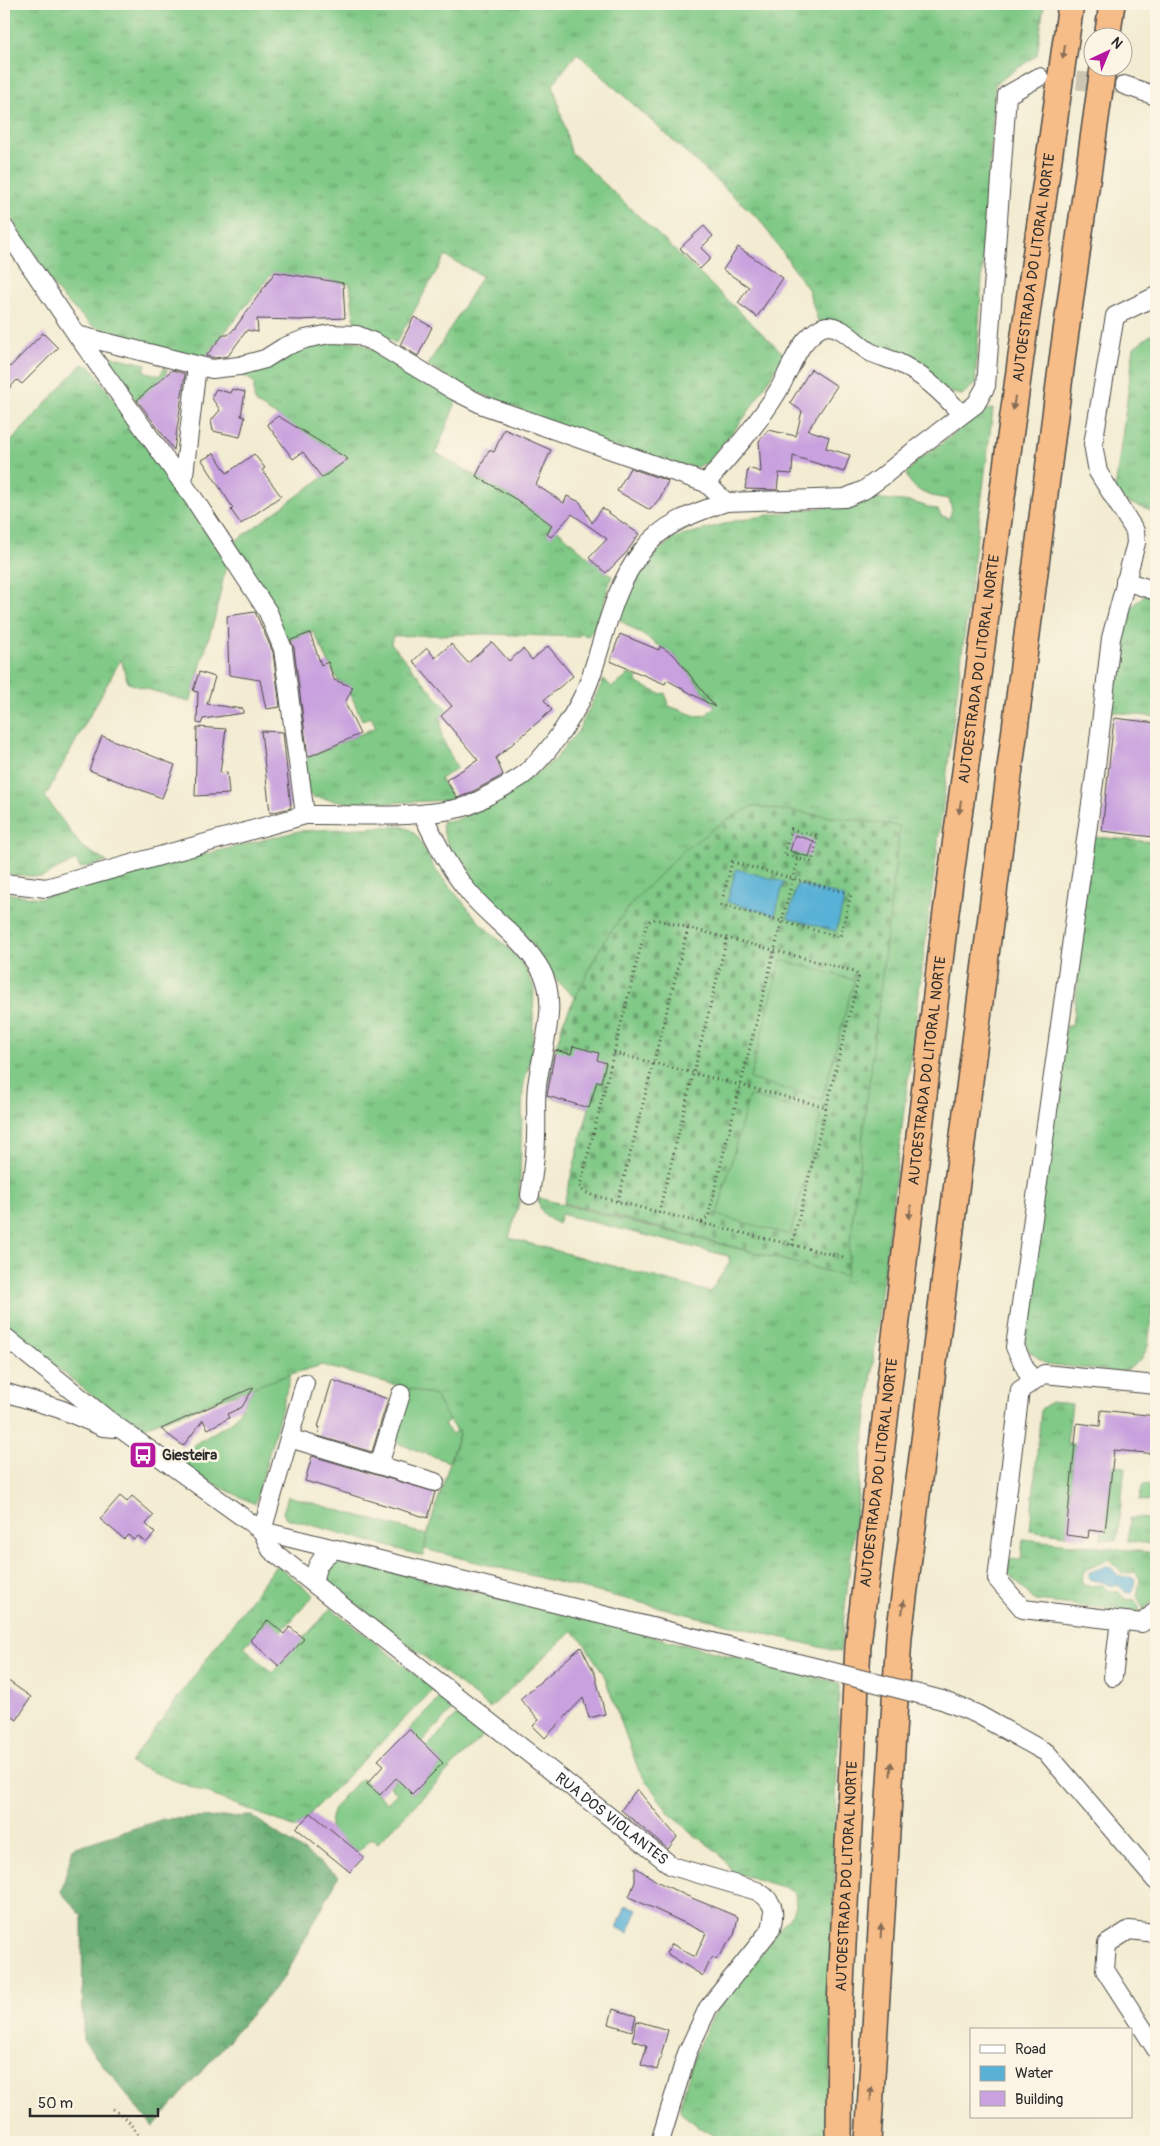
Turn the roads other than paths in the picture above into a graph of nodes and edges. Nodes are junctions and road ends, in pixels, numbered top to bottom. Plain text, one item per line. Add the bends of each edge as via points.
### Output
1 (1071, 4) edge
2 (1112, 4) edge
3 (1108, 28) edge
4 (1039, 77) tunnel mouth
5 (1102, 78) edge
6 (1124, 86) tunnel mouth
7 (1156, 96) edge
8 (4, 227) edge
9 (1156, 296) edge
10 (77, 335) junction
11 (196, 366) junction
12 (961, 414) junction
13 (182, 482) junction
14 (706, 483) junction
15 (726, 502) junction
16 (1125, 581) junction
17 (1156, 591) edge
18 (306, 815) junction
19 (423, 815) junction
20 (4, 883) edge
21 (530, 1195) dead end
22 (4, 1336) edge
23 (60, 1381) junction
24 (1032, 1382) junction
25 (1156, 1382) edge
26 (306, 1383) dead end
27 (12, 1394) edge
28 (77, 1394) junction
29 (401, 1394) dead end
30 (55, 1407) junction
31 (121, 1429) junction
32 (289, 1438) junction
33 (379, 1465) junction
34 (435, 1482) dead end
35 (262, 1531) junction
36 (336, 1549) junction
37 (314, 1584) junction
38 (1156, 1611) edge
39 (1120, 1621) junction
40 (1113, 1677) dead end
41 (1156, 1881) edge
42 (1156, 1933) edge
43 (1156, 2049) edge
44 (660, 2142) edge
45 (839, 2142) edge
46 (868, 2142) edge

1 -> 45 highway, AUTOESTRADA DO LITORAL NORTE via 1020,356 945,920 858,1645 840,2005
2 - 3 highway
4 - 12 street via 1007,95 986,386 976,404
46 -> 5 highway via 899,1636 1063,353
6 - 7 street
8 - 10 street
9 - 16 street via 1115,316 1093,444 1098,472 1135,531 1136,543
10 - 11 street
10 - 13 street
11 - 13 street
11 - 14 street via 212,369 239,366 265,359 305,339 330,334 357,335 483,405
12 - 14 street via 942,393 912,370 870,352 845,332 826,326 818,329 802,345 777,392
12 - 15 street via 882,478 845,498
13 - 18 street via 268,612 279,636
14 - 15 street
15 - 19 street via 671,524 642,550 612,606 589,682 555,740 526,773 466,807
16 - 17 street
16 - 24 street via 1111,638 1095,775 1015,1347
18 - 19 street
18 - 20 street via 46,888
19 - 21 street via 452,871 542,971 548,1012 537,1086
22 - 23 street
23 - 27 street via 45,1394
23 - 28 street
24 - 25 street via 1044,1374
24 - 39 street via 1020,1390 996,1578 1023,1609
26 - 32 street
27 - 30 street
28 - 30 street via 65,1405
28 - 31 street
29 - 33 street
30 - 31 street via 103,1427
31 - 35 street
32 - 33 street
32 - 35 street
33 - 34 street
35 - 36 street
35 - 37 street, RUA DOS VIOLANTES via 271,1550
36 - 37 street via 320,1562
36 - 41 street, bridge via 818,1668 942,1700 977,1714 1047,1753
37 - 44 street, RUA DOS VIOLANTES via 672,1866 757,1891 772,1905 771,1929 708,2008 688,2053
38 - 39 street via 1142,1623
39 - 40 street
42 - 43 street via 1129,1930 1107,1944 1105,1970

